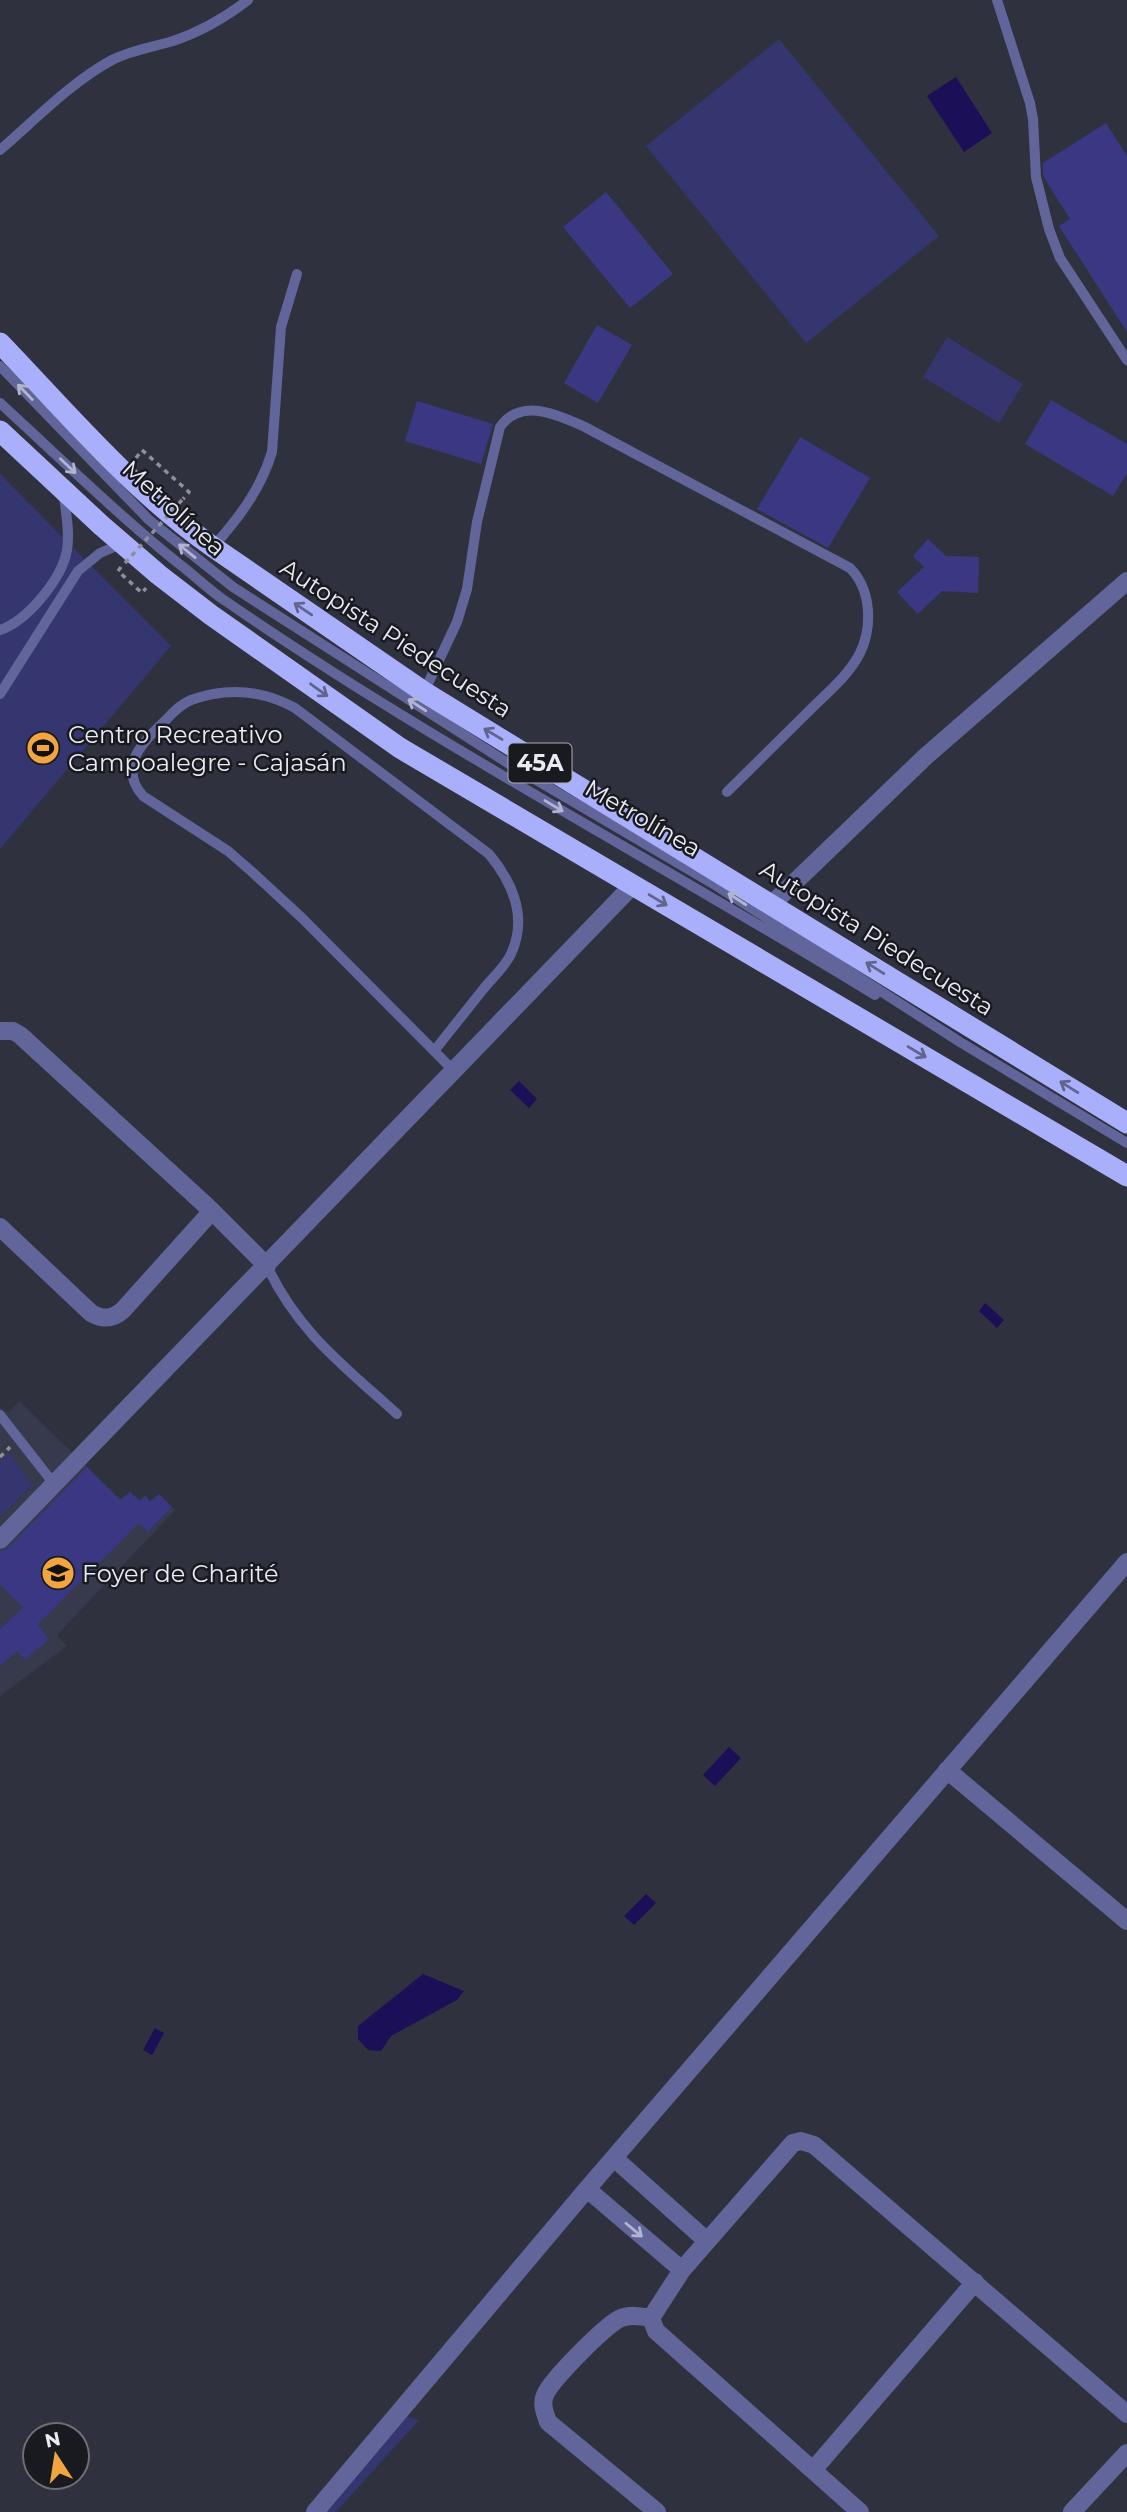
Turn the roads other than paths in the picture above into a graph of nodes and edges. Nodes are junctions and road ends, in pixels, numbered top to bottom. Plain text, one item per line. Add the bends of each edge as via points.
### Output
1 (248, 0) edge
2 (997, 0) edge
3 (0, 150) edge
4 (297, 274) dead end
5 (0, 343) edge
6 (1127, 360) edge
7 (0, 366) edge
8 (0, 403) edge
9 (0, 431) edge
10 (64, 492) junction
11 (213, 548) junction
12 (124, 553) junction
13 (1127, 581) edge
14 (0, 630) edge
15 (424, 692) junction
16 (0, 694) edge
17 (727, 792) dead end
18 (634, 885) junction
19 (772, 904) junction
20 (0, 1031) edge
21 (434, 1051) junction
22 (454, 1072) junction
23 (1127, 1123) edge
24 (1127, 1143) edge
25 (1127, 1151) edge
26 (1127, 1176) edge
27 (212, 1211) junction
28 (0, 1227) edge
29 (267, 1266) junction
30 (397, 1414) dead end
31 (0, 1415) edge
32 (54, 1484) junction
33 (0, 1540) edge
34 (1127, 1562) edge
35 (947, 1770) junction
36 (1127, 1921) edge
37 (614, 2158) junction
38 (587, 2189) junction
39 (707, 2241) junction
40 (682, 2270) junction
41 (975, 2282) junction
42 (651, 2318) junction
43 (1127, 2414) edge
44 (1127, 2453) edge
45 (813, 2470) junction
46 (315, 2512) edge
47 (657, 2512) edge
48 (860, 2512) edge
49 (1072, 2512) edge

1 - 3 lane via 199,30 114,59 82,78
2 - 6 lane via 1030,103 1036,177 1049,229 1060,258
4 - 11 lane via 281,327 268,467
5 - 11 highway, Autopista Piedecuesta / 45A via 122,472
24 -> 7 lane, Metrolínea via 715,885 514,767 233,587 149,520
8 -> 25 lane, Metrolínea via 144,535 222,598 551,804 789,942
9 - 10 highway, 45A
10 - 12 highway, 45A
10 - 14 lane via 65,559 27,615
15 -> 11 highway, Autopista Piedecuesta / 45A
12 - 16 lane via 100,553 78,571
12 -> 18 highway, 45A via 400,748
13 - 19 street via 925,757
15 - 17 lane via 467,589 477,522 500,427 517,413 547,411 583,426 860,577 868,606 860,653 841,680
19 -> 15 highway, Autopista Piedecuesta / 45A
18 - 22 street
18 -> 26 highway, 45A
23 -> 19 highway, Autopista Piedecuesta / 45A
20 - 27 street via 20,1035
21 - 21 lane via 511,955 518,928 517,907 505,873 489,854 276,698 225,692 182,704 143,741 134,760 135,787 243,864
21 - 22 lane
22 - 29 street
27 - 28 street via 118,1314 104,1318 91,1313
27 - 29 street
29 - 30 lane via 313,1337
29 - 32 street
31 - 32 lane
32 - 33 street
34 - 35 street
35 - 36 street
35 - 37 street
37 - 38 street
37 - 39 street
38 -> 40 street
38 - 46 street
39 - 40 street
39 - 41 street via 793,2143 807,2141
40 - 42 street
41 - 43 street
41 - 45 street
42 - 45 street via 656,2332
42 - 47 street via 632,2315 619,2319 557,2379 544,2396 543,2409 548,2421
44 - 49 street
45 - 48 street

